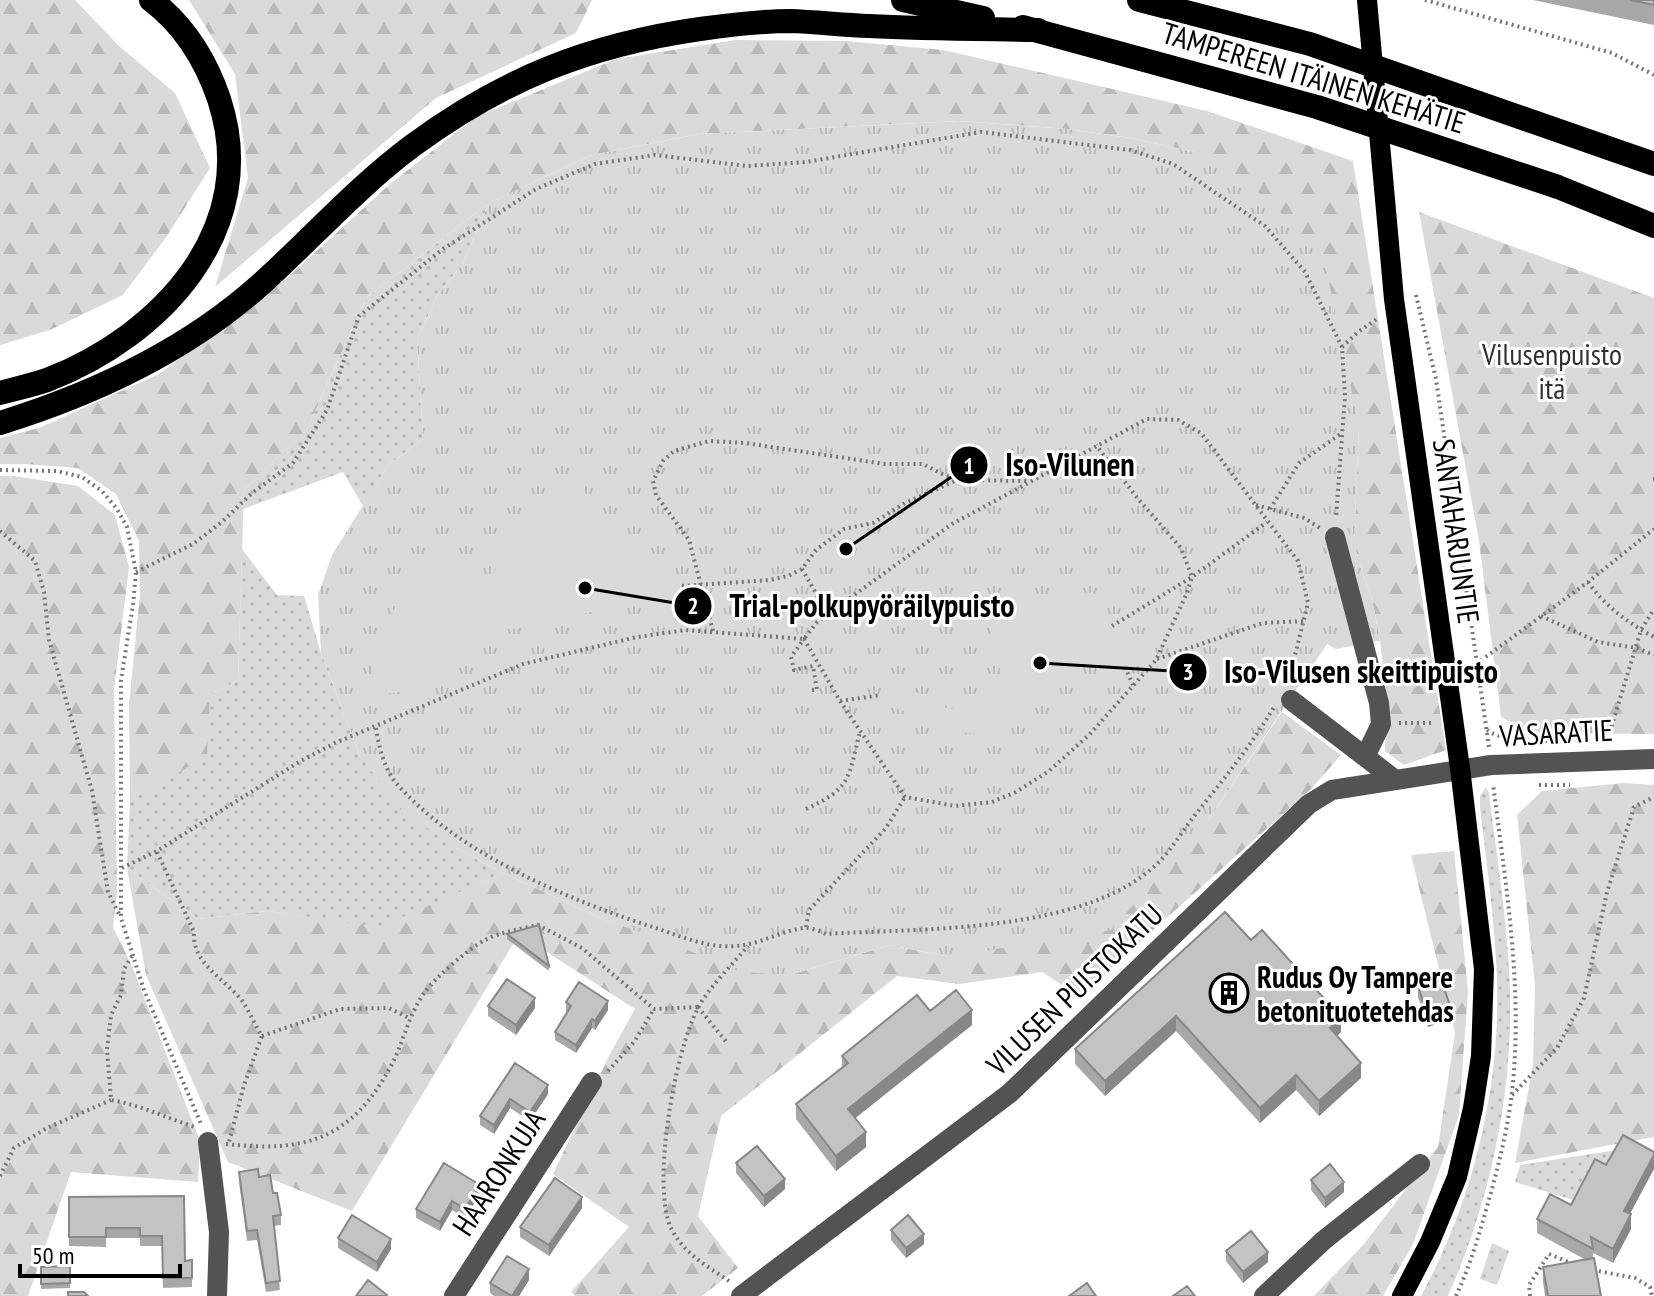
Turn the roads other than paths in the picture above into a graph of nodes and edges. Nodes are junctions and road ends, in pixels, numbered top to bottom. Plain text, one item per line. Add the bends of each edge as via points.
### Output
1 (151, 0) edge
2 (903, 0) edge
3 (1139, 0) edge
4 (1367, 0) edge
5 (1038, 30) junction
6 (1654, 164) edge
7 (1654, 226) edge
8 (0, 393) edge
9 (0, 423) edge
10 (1335, 537) road end
11 (1283, 702) road end
12 (1365, 757) junction
13 (1654, 759) edge
14 (1460, 768) junction
15 (1394, 779) junction
16 (592, 1082) road end
17 (213, 1138) road end
18 (1420, 1164) dead end
19 (744, 1294) edge
20 (217, 1296) edge
21 (454, 1296) edge
22 (1264, 1296) edge
23 (1402, 1296) edge

1 - 8 highway via 199,53 222,109 228,164 215,231 182,287 122,339 47,380
2 - 5 highway, TAMPEREEN ITÄINEN KEHÄTIE
3 - 6 highway, TAMPEREEN ITÄINEN KEHÄTIE via 1310,44
4 - 14 main road, SANTAHARJUNTIE via 1394,299
5 - 7 highway, TAMPEREEN ITÄINEN KEHÄTIE via 1317,107 1558,187
5 - 9 highway via 788,21 660,35 557,63 508,86 411,147 259,286 175,347 80,395
10 - 12 street via 1379,703 1381,724
11 - 12 street
12 - 15 street
13 - 14 street, VASARATIE
14 - 15 street, VILUSEN PUISTOKATU
14 - 23 main road, SANTAHARJUNTIE via 1484,969 1481,1056 1457,1177
15 - 19 street, VILUSEN PUISTOKATU via 1332,790 1309,804 1010,1093
16 - 21 street, HAARONKUJA
17 - 20 street
18 - 22 street

